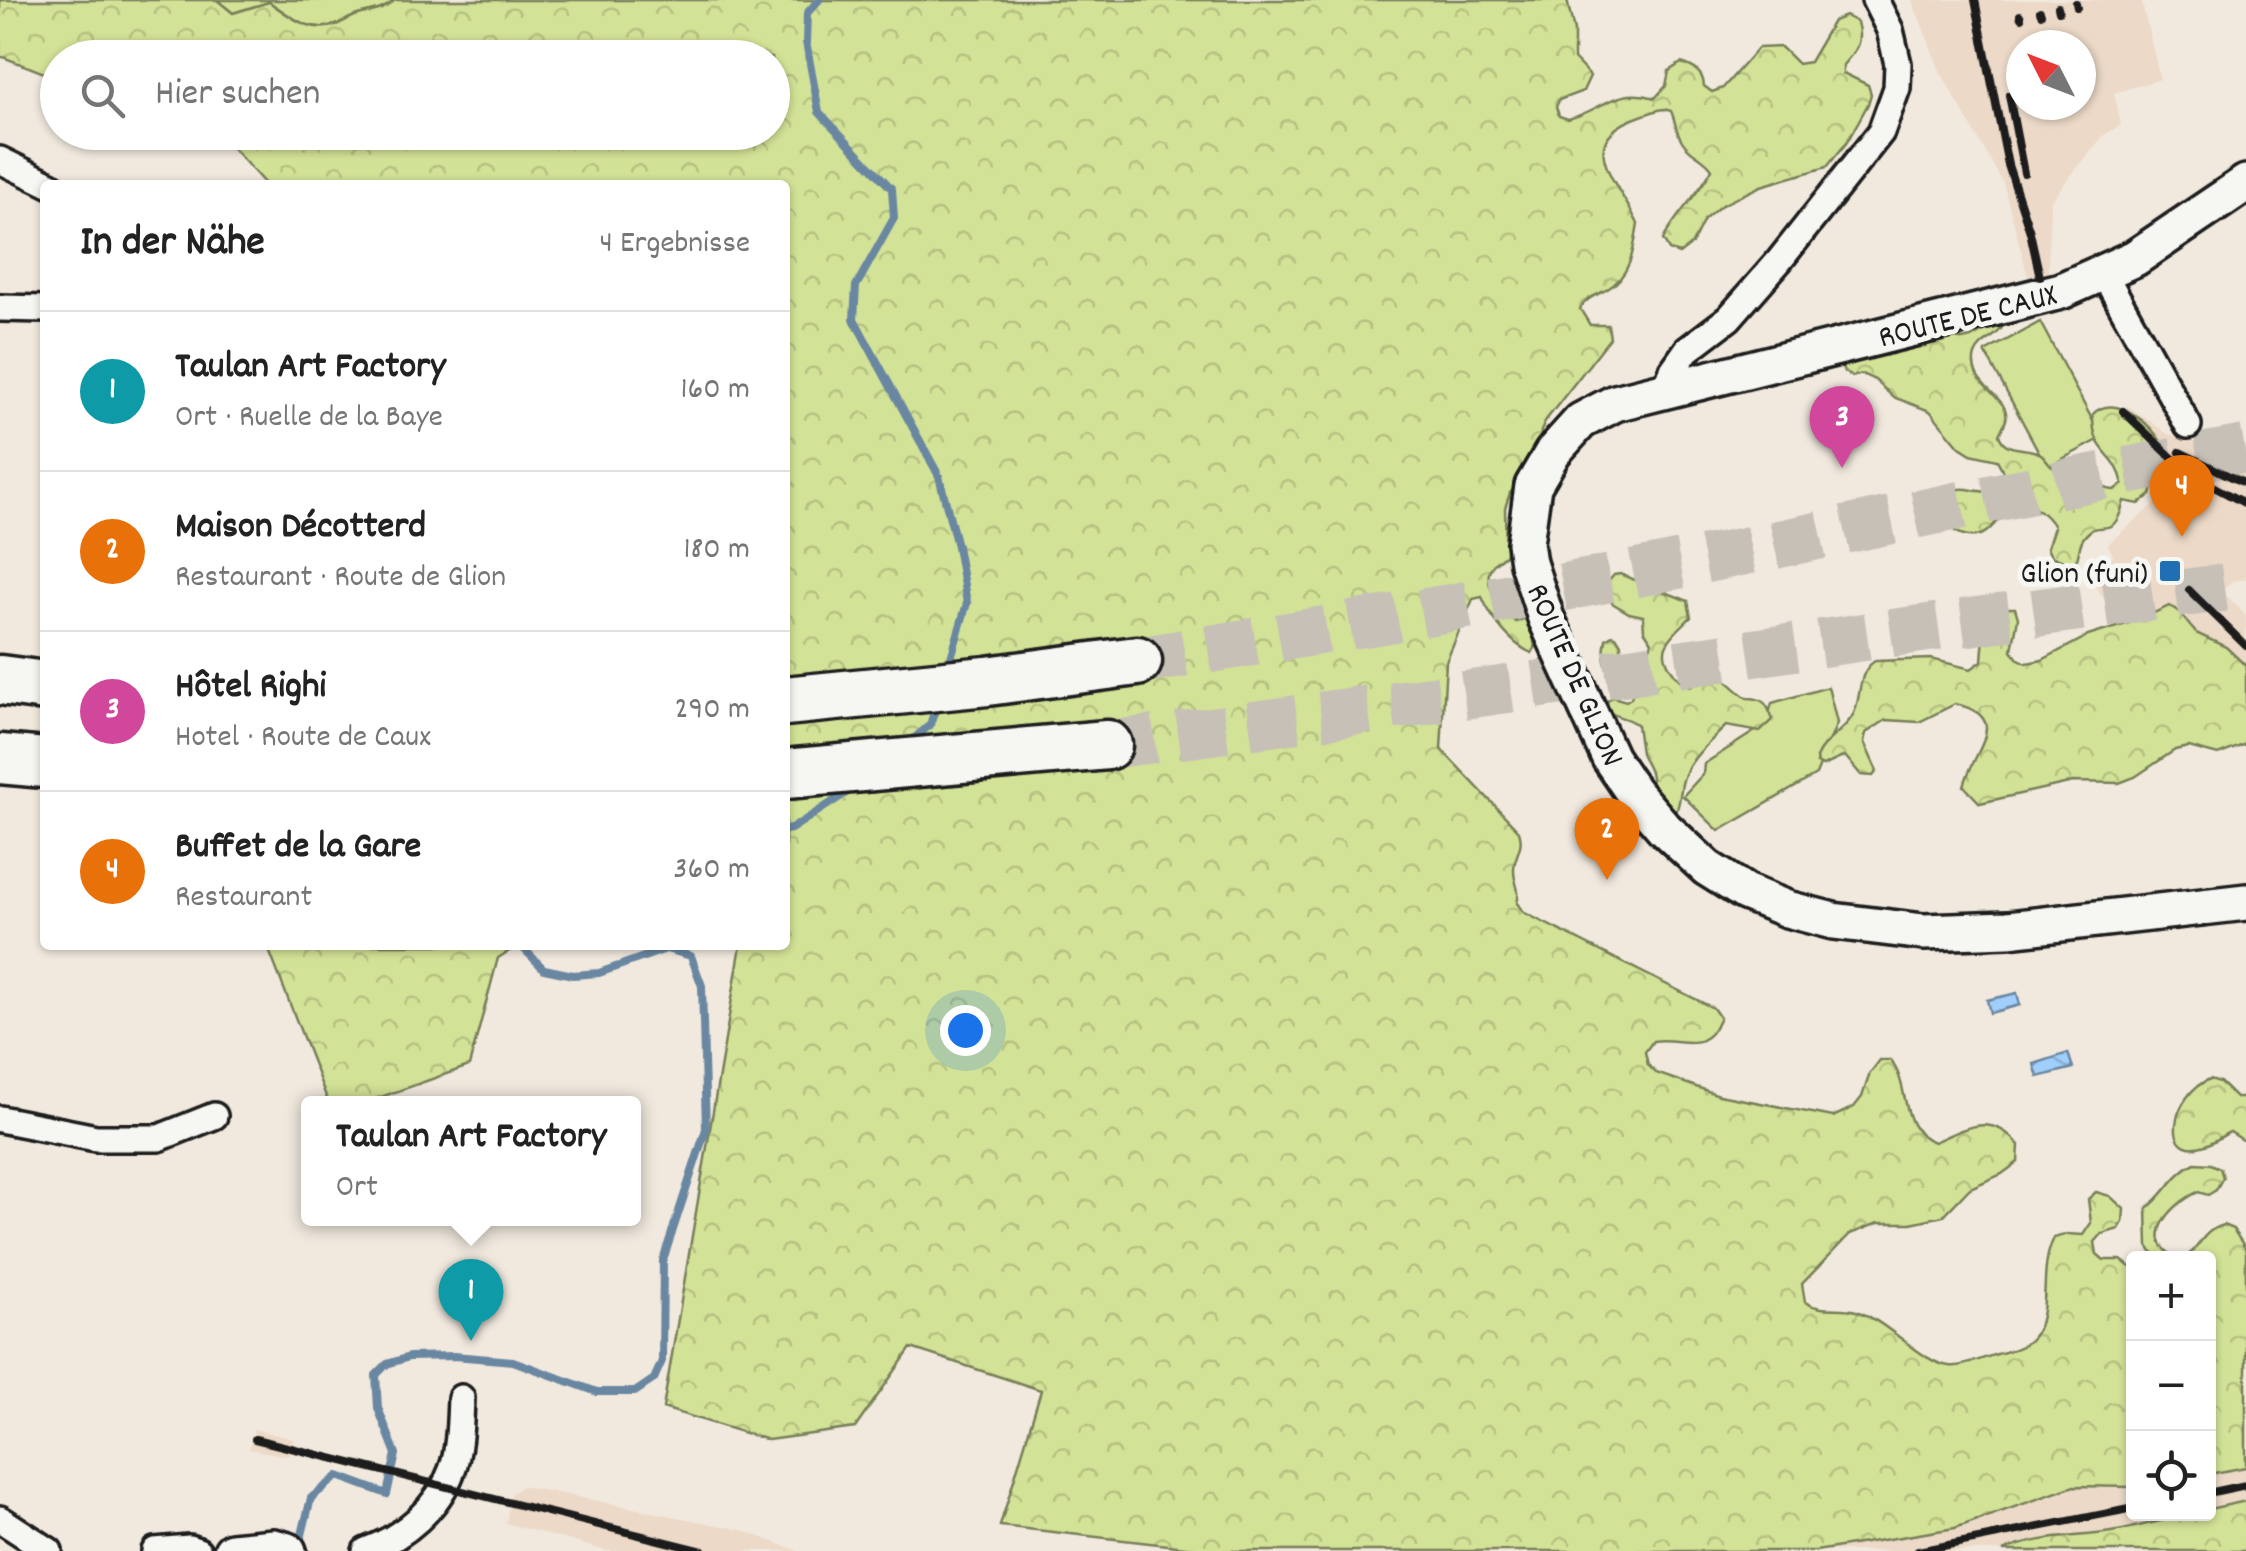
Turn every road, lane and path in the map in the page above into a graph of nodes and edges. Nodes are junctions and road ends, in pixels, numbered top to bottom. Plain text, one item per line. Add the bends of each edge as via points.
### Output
1 (1875, 0) edge
2 (0, 160) edge
3 (41, 180) edge
4 (2246, 183) edge
5 (2104, 274) junction
6 (0, 308) edge
7 (40, 309) edge
8 (1666, 390) junction
9 (2188, 425) dead end
10 (1138, 661) tunnel mouth
11 (0, 680) edge
12 (40, 685) edge
13 (790, 701) edge
14 (1107, 745) tunnel mouth
15 (0, 759) edge
16 (40, 763) edge
17 (790, 774) edge
18 (2246, 902) edge
19 (214, 1116) dead end
20 (0, 1119) edge
21 (462, 1398) dead end
22 (0, 1519) edge
23 (284, 1550) edge
24 (49, 1551) edge
25 (156, 1551) edge
26 (198, 1551) edge
27 (232, 1551) edge
28 (366, 1551) edge

1 - 8 street via 1898,64 1881,132 1729,318 1688,350
2 - 3 street
4 - 5 street, ROUTE DE CAUX
5 - 8 street, ROUTE DE CAUX
5 - 9 street
6 - 7 street
8 - 18 street, ROUTE DE GLION via 1581,421 1533,486 1524,543 1546,618 1610,758 1685,850 1745,892 1787,909 1924,932
10 - 13 highway
11 - 12 highway
14 - 17 highway
15 - 16 highway
19 - 20 street via 159,1138 96,1138
21 - 28 street via 454,1468 438,1497 398,1536
22 - 24 street
23 - 27 street
25 - 26 street

